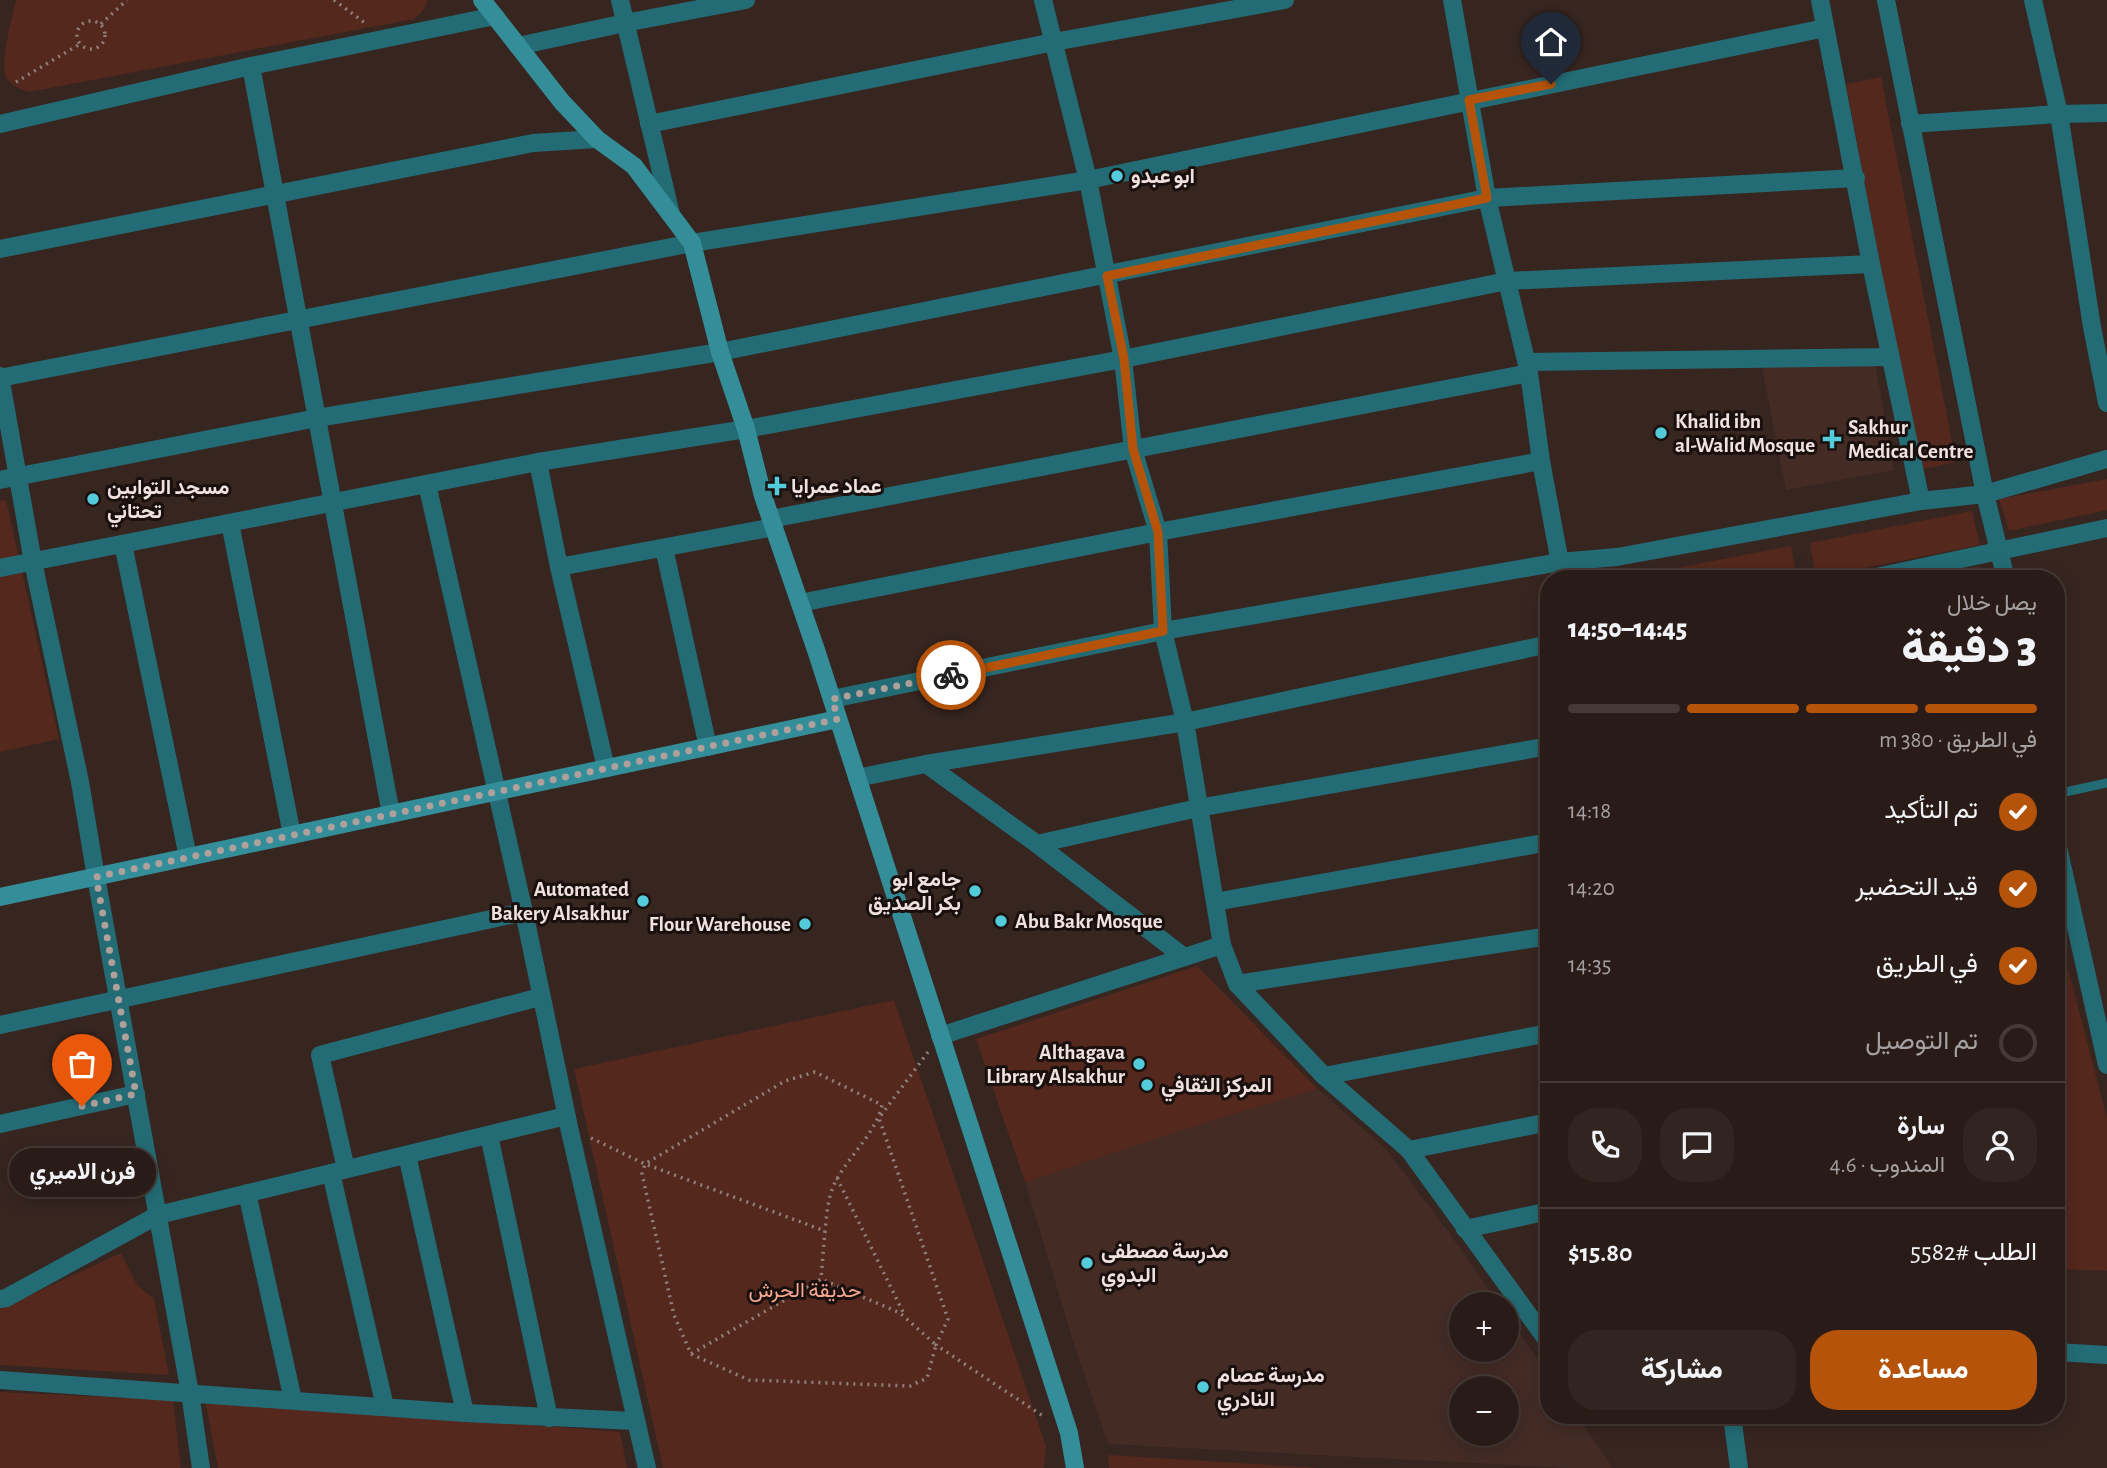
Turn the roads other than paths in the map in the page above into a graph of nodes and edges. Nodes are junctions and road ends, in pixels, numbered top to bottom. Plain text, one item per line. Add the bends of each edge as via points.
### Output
1 (482, 0) edge
2 (620, 0) edge
3 (746, 0) edge
4 (1043, 0) edge
5 (1285, 0) edge
6 (1452, 0) edge
7 (1820, 0) edge
8 (1886, 0) edge
9 (2033, 0) edge
10 (495, 16) junction
11 (625, 23) junction
12 (1825, 28) junction
13 (1054, 42) junction
14 (519, 46) junction
15 (251, 66) junction
16 (1469, 100) junction
17 (2107, 113) edge
18 (2059, 114) junction
19 (0, 124) edge
20 (649, 124) junction
21 (1910, 124) junction
22 (597, 139) junction
23 (1856, 178) junction
24 (1088, 180) junction
25 (275, 195) junction
26 (1487, 198) junction
27 (671, 214) junction
28 (692, 243) junction
29 (0, 249) edge
30 (1871, 264) junction
31 (1107, 276) junction
32 (1507, 281) junction
33 (299, 320) junction
34 (720, 352) junction
35 (1892, 357) junction
36 (1124, 359) junction
37 (1528, 368) junction
38 (0, 377) edge
39 (2107, 403) edge
40 (317, 418) junction
41 (746, 429) junction
42 (1133, 449) junction
43 (2107, 458) edge
44 (1541, 461) junction
45 (538, 462) junction
46 (9, 479) edge
47 (427, 484) junction
48 (1985, 494) junction
49 (1921, 501) junction
50 (333, 503) junction
51 (230, 523) junction
52 (772, 523) junction
53 (2107, 528) edge
54 (1158, 532) junction
55 (123, 544) junction
56 (664, 548) junction
57 (2001, 552) junction
58 (33, 562) junction
59 (0, 568) edge
60 (559, 568) junction
61 (1561, 570) edge
62 (1565, 570) edge
63 (1912, 570) edge
64 (2004, 570) edge
65 (1540, 574) edge
66 (800, 603) junction
67 (1163, 631) junction
68 (1540, 646) edge
69 (832, 699) junction
70 (838, 719) junction
71 (1185, 722) junction
72 (708, 747) junction
73 (1540, 748) edge
74 (926, 764) junction
75 (606, 768) junction
76 (857, 778) junction
77 (2107, 783) edge
78 (497, 792) junction
79 (2065, 792) edge
80 (1198, 808) junction
81 (391, 814) junction
82 (292, 835) junction
83 (1037, 844) junction
84 (1540, 844) edge
85 (188, 857) junction
86 (2065, 874) edge
87 (96, 877) junction
88 (0, 897) edge
89 (1215, 902) junction
90 (524, 912) junction
91 (1540, 937) edge
92 (1222, 945) junction
93 (1184, 957) junction
94 (1237, 985) junction
95 (540, 997) junction
96 (119, 999) junction
97 (0, 1025) edge
98 (2103, 1028) edge
99 (1540, 1035) edge
100 (940, 1036) junction
101 (2107, 1065) edge
102 (1324, 1076) junction
103 (136, 1094) junction
104 (568, 1121) junction
105 (0, 1124) edge
106 (1540, 1124) edge
107 (489, 1135) junction
108 (1409, 1150) junction
109 (407, 1155) junction
110 (338, 1171) junction
111 (247, 1193) junction
112 (1540, 1213) edge
113 (158, 1215) junction
114 (1465, 1229) junction
115 (0, 1299) edge
116 (1540, 1314) edge
117 (2065, 1353) edge
118 (2107, 1355) edge
119 (0, 1380) edge
120 (190, 1392) junction
121 (293, 1400) junction
122 (385, 1407) junction
123 (465, 1413) junction
124 (549, 1418) junction
125 (635, 1421) junction
126 (1732, 1424) edge
127 (201, 1468) edge
128 (647, 1468) edge
129 (1075, 1468) edge
130 (1739, 1468) edge

1 - 10 main road
2 - 11 street
3 - 11 street
4 - 13 street
5 - 13 street
6 - 16 street
7 - 12 street
8 - 21 street
9 - 18 street
10 - 14 main road
10 - 15 street
11 - 14 street
11 - 20 street
12 - 16 street
12 - 23 street
13 - 20 street
13 - 24 street
14 - 22 main road
15 - 19 street
15 - 25 street
16 - 24 street
16 - 26 street
17 - 18 street
18 - 21 street
18 - 39 street
20 - 27 street
21 - 48 street
22 - 25 street via 533,143
22 - 27 main road via 634,166
23 - 26 street
23 - 30 street
24 - 28 street
24 - 31 street
25 - 29 street
25 - 33 street
26 - 31 street
26 - 32 street
27 - 28 main road
28 - 33 street
28 - 34 main road
30 - 32 street
30 - 35 street
31 - 34 street
31 - 36 street
32 - 36 street
32 - 37 street
33 - 38 street
33 - 40 street
34 - 40 street
34 - 41 main road
35 - 37 street
35 - 49 street
36 - 41 street
36 - 42 street
37 - 42 street
37 - 44 street
38 - 46 street
40 - 46 street
40 - 50 street
41 - 45 street
41 - 52 main road
42 - 52 street
42 - 54 street
43 - 48 street
44 - 54 street
44 - 61 street
45 - 47 street
45 - 60 street
46 - 58 street
47 - 50 street
47 - 78 street
48 - 49 street
48 - 57 street
49 - 62 street
50 - 51 street
50 - 81 street
51 - 55 street
51 - 82 street
52 - 56 street
52 - 66 main road
53 - 57 street
54 - 66 street
54 - 67 street
55 - 58 street
55 - 85 street
56 - 60 street
56 - 72 street
57 - 63 street
57 - 64 street
58 - 59 street
58 - 87 street
60 - 75 street
65 - 67 street
66 - 69 main road
67 - 69 street
67 - 71 street
68 - 71 street
69 - 70 main road
70 - 72 main road
70 - 76 main road
71 - 74 street
71 - 80 street
72 - 75 main road
73 - 80 street
74 - 76 street
74 - 83 street
75 - 78 main road
76 - 100 main road
77 - 79 lane
78 - 81 main road
78 - 90 street
80 - 83 street
80 - 89 street
81 - 82 main road
82 - 85 main road
83 - 93 street
84 - 89 street
85 - 87 main road
86 - 98 street
87 - 88 main road
87 - 96 street
89 - 92 street
90 - 95 street
90 - 96 street
91 - 94 street
92 - 93 street
92 - 94 street
93 - 100 street
94 - 102 street
95 - 104 street
95 - 110 street via 320,1055
96 - 97 street
96 - 103 street
98 - 101 street
99 - 102 street
100 - 129 main road via 1069,1433
102 - 108 street
103 - 105 street
103 - 113 street
104 - 107 street
104 - 125 street
106 - 108 street
107 - 109 street
107 - 124 street
108 - 114 street
109 - 110 street
109 - 123 street
110 - 111 street
110 - 122 street
111 - 113 street
111 - 121 street
112 - 114 street
113 - 115 street
113 - 120 street
114 - 116 street
117 - 118 street
119 - 120 street
120 - 121 street
120 - 127 street
121 - 122 street
122 - 123 street
123 - 124 street
124 - 125 street
125 - 128 street
126 - 130 street

